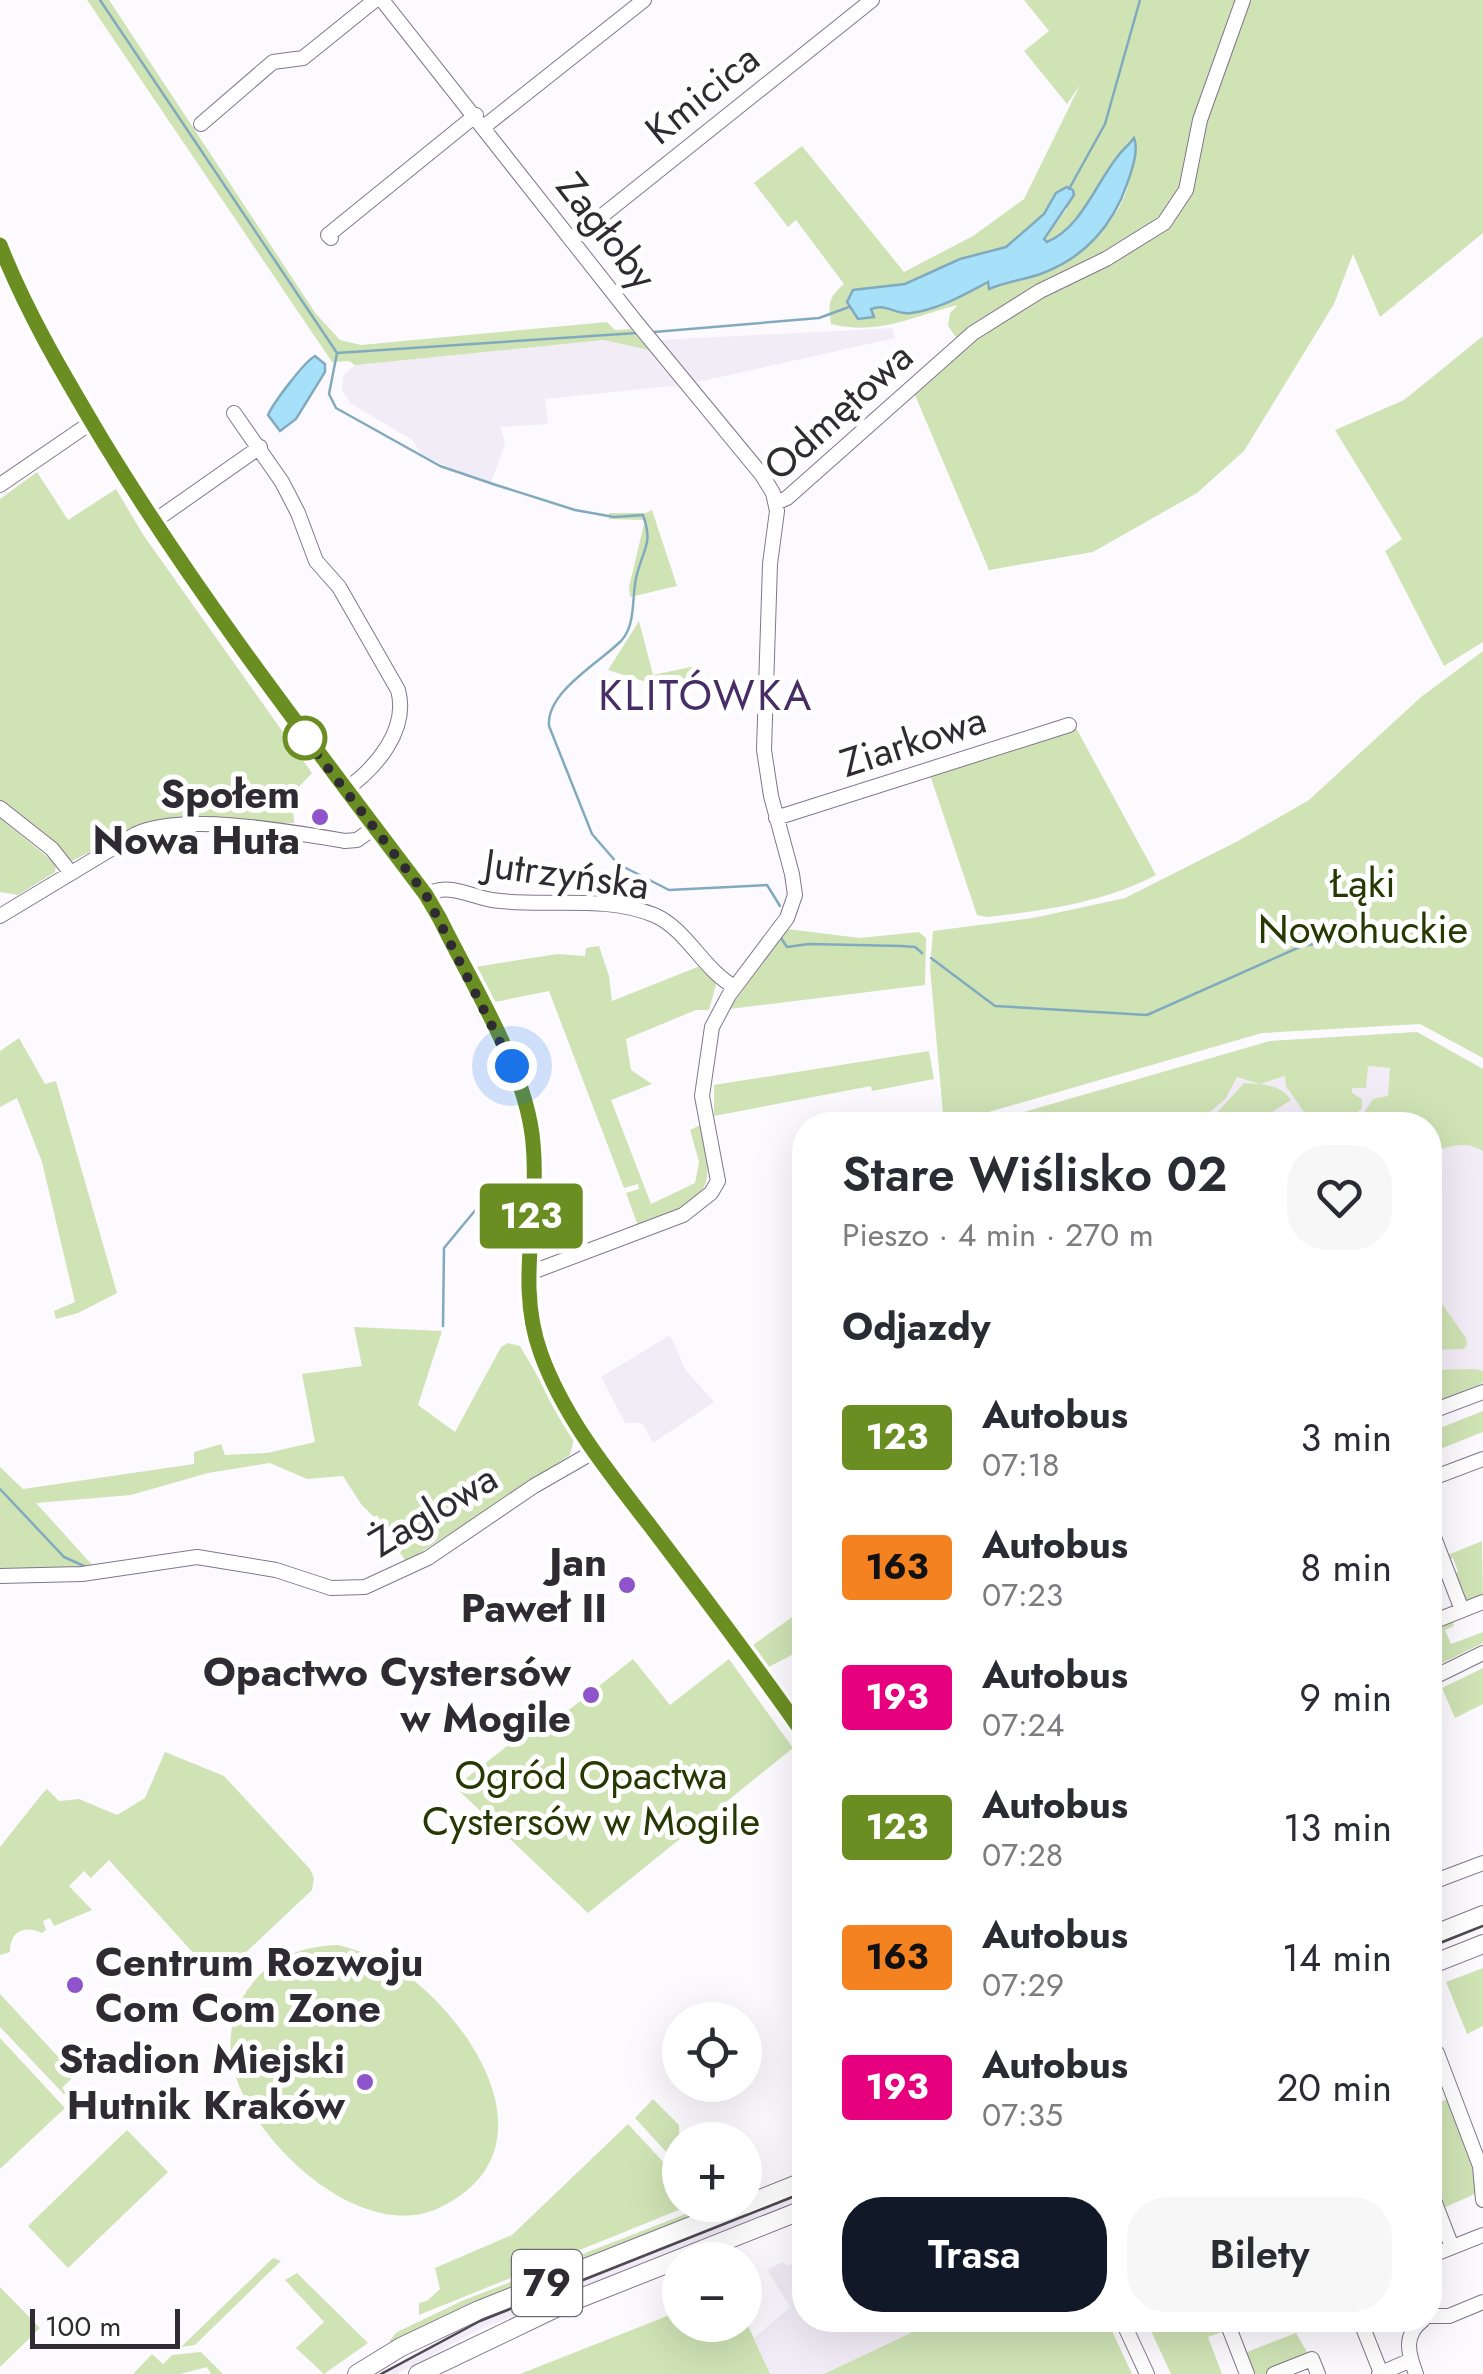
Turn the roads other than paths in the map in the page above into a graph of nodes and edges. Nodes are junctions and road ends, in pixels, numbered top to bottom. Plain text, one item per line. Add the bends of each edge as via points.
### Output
1 (403, 0) edge
2 (644, 0) edge
3 (872, 0) edge
4 (1243, 0) edge
5 (382, 3) edge
6 (480, 121) junction
7 (201, 124) dead end
8 (330, 238) dead end
9 (573, 239) junction
10 (0, 245) edge
11 (234, 413) dead end
12 (92, 422) junction
13 (260, 448) junction
14 (0, 485) edge
15 (776, 503) junction
16 (153, 522) junction
17 (1069, 725) dead end
18 (345, 790) junction
19 (0, 808) edge
20 (776, 818) junction
21 (374, 828) junction
22 (71, 872) junction
23 (426, 895) junction
24 (0, 916) edge
25 (735, 986) junction
26 (527, 1274) junction
27 (1483, 1392) edge
28 (1442, 1407) edge
29 (595, 1451) junction
30 (1483, 1458) edge
31 (1442, 1474) edge
32 (1442, 1558) edge
33 (0, 1576) edge
34 (1483, 1602) edge
35 (1462, 1610) junction
36 (1442, 1618) edge
37 (1483, 1653) edge
38 (1442, 1672) edge
39 (792, 1718) edge
40 (1483, 1863) edge
41 (1442, 1876) edge
42 (1483, 1915) edge
43 (1442, 1931) edge
44 (1483, 1944) edge
45 (1442, 1960) edge
46 (1442, 2066) edge
47 (792, 2186) edge
48 (762, 2198) edge
49 (1483, 2200) edge
50 (792, 2214) edge
51 (1442, 2221) edge
52 (702, 2222) edge
53 (1483, 2235) edge
54 (1452, 2247) junction
55 (1442, 2251) edge
56 (1483, 2302) edge
57 (1442, 2316) edge
58 (449, 2324) junction
59 (1128, 2332) edge
60 (1231, 2332) edge
61 (1364, 2332) edge
62 (1412, 2332) edge
63 (438, 2362) junction
64 (1413, 2367) edge
65 (357, 2374) edge
66 (418, 2374) edge
67 (1147, 2374) edge
68 (1247, 2374) edge
69 (1274, 2374) edge
70 (1318, 2374) edge
71 (1380, 2374) edge

1 - 5 street
2 - 6 street
3 - 9 street, Kmicica
4 - 15 street, Odmętowa via 1200,120 1186,190 1164,223 982,326
5 - 6 street, Zagłoby
5 - 7 street via 303,58 274,62
6 - 8 street
6 - 9 street, Zagłoby
9 - 15 street, Zagłoby via 762,475
10 - 12 street via 38,331
11 - 13 street
12 - 14 street
12 - 16 street
13 - 16 street
13 - 18 street via 298,513 316,561 368,632 401,700 398,729 364,776
15 - 20 street, Odmętowa via 764,735
16 - 18 street
17 - 20 street, Ziarkowa
18 - 21 street
19 - 22 street
20 - 25 street, Odmętowa via 794,901
21 - 22 street via 345,841 252,827 158,825
21 - 23 street
22 - 24 street
23 - 25 street, Jutrzyńska via 443,888 654,915
23 - 26 street via 526,1105 534,1163
25 - 26 street, Odmętowa via 713,1023 703,1079 702,1106 718,1176 711,1193 684,1215
26 - 29 street via 540,1353
27 - 28 street
29 - 33 street, Żaglowa via 414,1566 356,1588 198,1557 82,1574
29 - 39 street
30 - 31 street
32 - 35 street
34 - 35 street
35 - 36 street
37 - 38 street
40 - 41 street
42 - 43 main road
44 - 45 main road
46 - 49 street via 1478,2159
47 - 48 main road, 79
50 - 63 main road, 79
51 - 54 street
52 - 58 main road, 79
53 - 54 street
54 - 55 street
56 - 57 street
58 - 63 main road via 464,2323 470,2334
58 - 65 main road, 79
59 - 67 street
60 - 68 street
61 - 71 street
62 - 64 street
63 - 66 main road, 79
64 - 71 street
69 - 70 street via 1312,2359

